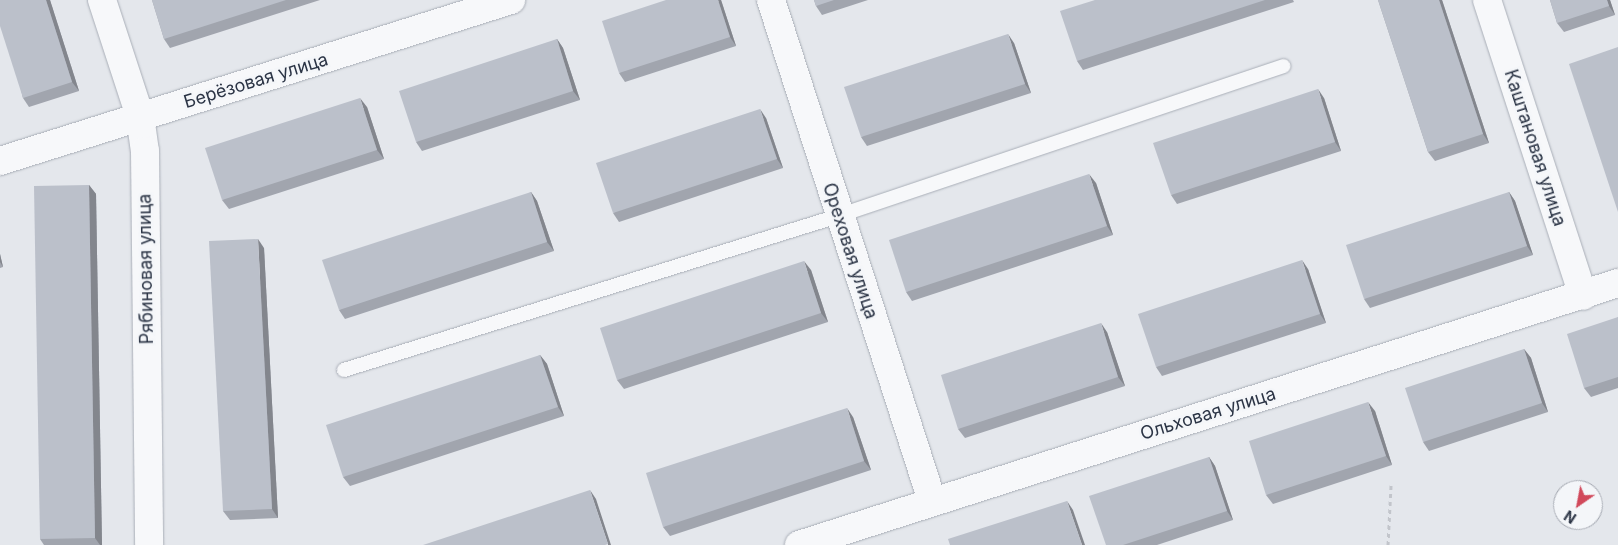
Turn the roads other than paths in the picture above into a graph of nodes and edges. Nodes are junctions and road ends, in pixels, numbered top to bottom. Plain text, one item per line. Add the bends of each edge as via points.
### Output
1 (102, 0) edge
2 (511, 0) edge
3 (771, 0) edge
4 (1486, 0) edge
5 (1283, 66) dead end
6 (140, 116) junction
7 (0, 161) edge
8 (838, 216) junction
9 (1618, 283) edge
10 (1583, 296) junction
11 (344, 370) dead end
12 (932, 501) junction
13 (149, 545) edge
14 (799, 545) edge

1 - 6 street, Рябиновая улица
2 - 6 street, Берёзовая улица
3 - 8 street, Ореховая улица
4 - 10 street, Каштановая улица
5 - 8 lane
6 - 7 street, Берёзовая улица
6 - 13 street, Рябиновая улица via 145,151
8 - 11 lane
8 - 12 street, Ореховая улица
9 - 10 street, Ольховая улица
10 - 12 street, Ольховая улица
12 - 14 street, Ольховая улица

